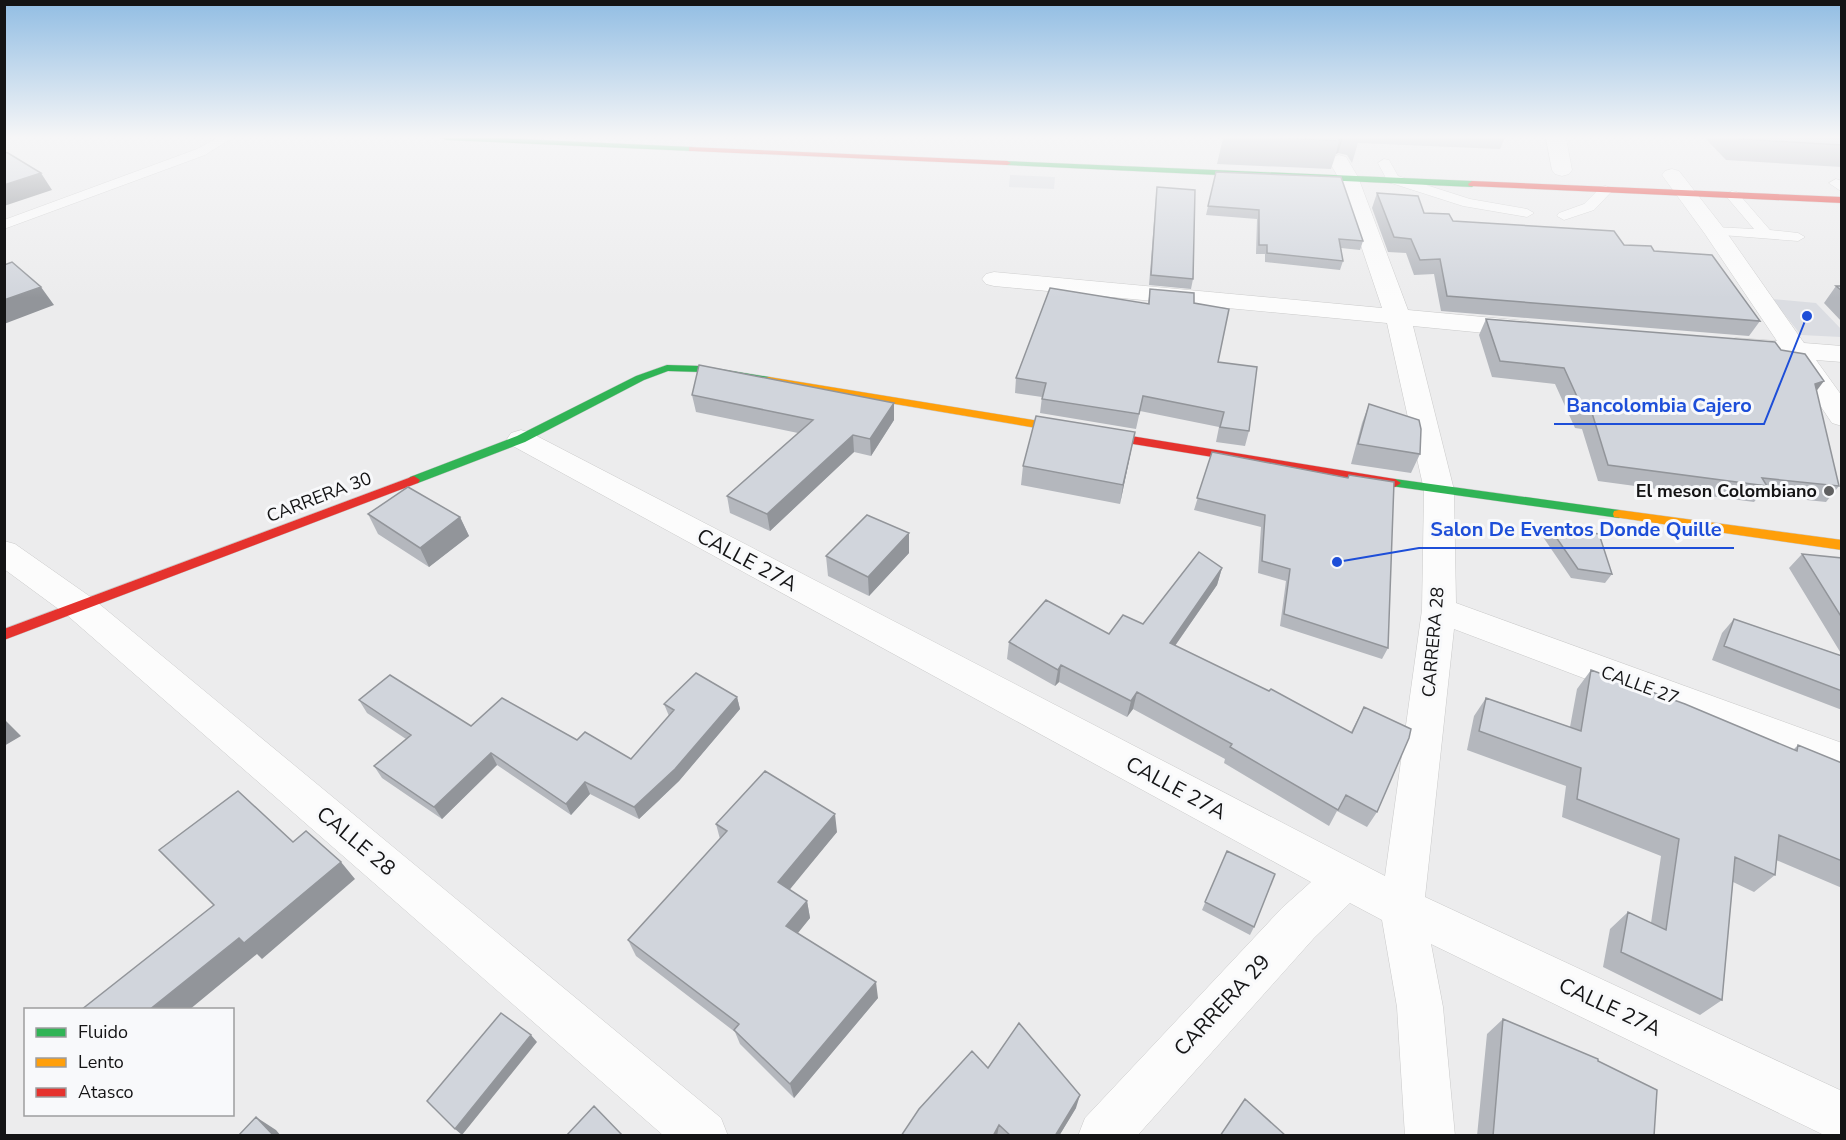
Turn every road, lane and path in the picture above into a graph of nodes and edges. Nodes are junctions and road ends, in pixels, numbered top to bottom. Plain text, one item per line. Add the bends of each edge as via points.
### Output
1 (95, 191) edge
2 (1367, 191) edge
3 (1432, 191) edge
4 (1605, 191) edge
5 (1687, 191) edge
6 (1719, 191) edge
7 (1732, 195) junction
8 (1842, 200) edge
9 (1527, 213) dead end
10 (1564, 216) dead end
11 (4, 225) edge
12 (1714, 231) junction
13 (1766, 234) junction
14 (1798, 237) dead end
15 (994, 279) dead end
16 (1398, 318) junction
17 (1551, 331) edge
18 (1715, 344) edge
19 (1797, 351) junction
20 (1842, 354) edge
21 (1842, 417) edge
22 (521, 439) junction
23 (1439, 490) junction
24 (1842, 545) edge
25 (4, 552) edge
26 (80, 607) junction
27 (1439, 610) junction
28 (4, 635) edge
29 (1842, 760) edge
30 (1346, 879) junction
31 (1402, 908) junction
32 (1842, 1117) edge
33 (703, 1136) edge
34 (1102, 1136) edge
35 (1430, 1136) edge

1 - 11 lane
2 - 16 street, CARRERA 28
3 - 9 lane via 1468,203
4 - 10 lane via 1589,207
5 - 12 street
6 - 7 main road
7 - 8 main road
7 - 13 lane
12 - 13 lane
12 - 19 street
13 - 14 lane
15 - 16 street
16 - 17 street
16 - 23 street, CARRERA 28
18 - 19 street
19 - 20 street
19 - 21 street
22 - 23 main road, CARRERA 30 via 640,378 667,368 701,369
22 - 26 main road, CARRERA 30
22 - 30 street, CALLE 27A
23 - 24 main road, CARRERA 30
23 - 27 street, CARRERA 28
25 - 26 street, CALLE 28
26 - 28 main road, CARRERA 30
26 - 33 street, CALLE 28
27 - 29 street, CALLE 27
27 - 31 street, CARRERA 28
30 - 31 street, CALLE 27A
30 - 34 street, CARRERA 29 via 1298,923
31 - 32 street, CALLE 27A
31 - 35 street, CARRERA 28 via 1420,1007

